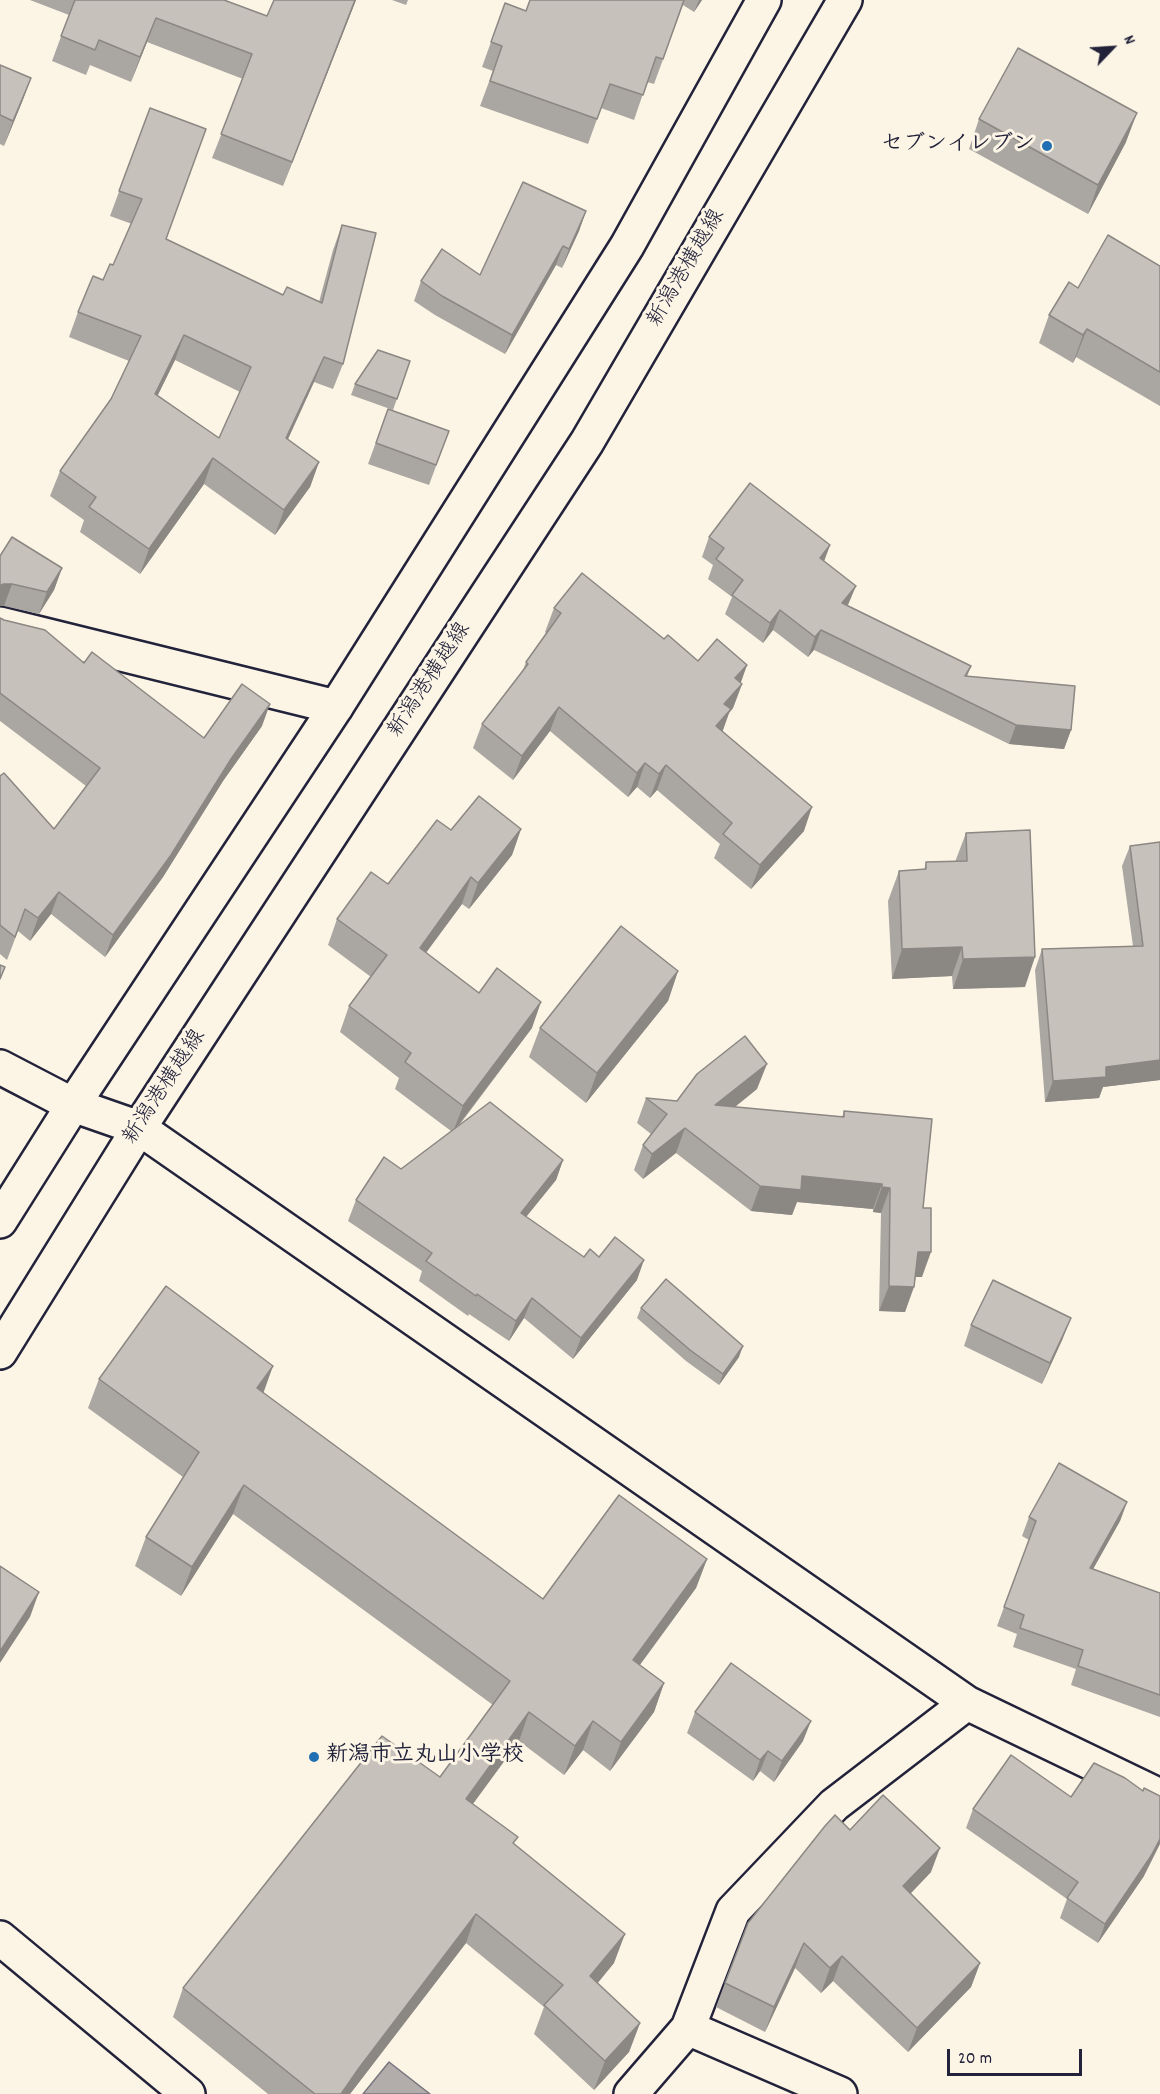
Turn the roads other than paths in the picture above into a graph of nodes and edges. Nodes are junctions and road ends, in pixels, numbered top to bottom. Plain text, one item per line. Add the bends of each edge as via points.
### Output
1 (764, 0) edge
2 (846, 0) edge
3 (0, 624) edge
4 (336, 707) junction
5 (0, 1067) edge
6 (73, 1105) junction
7 (139, 1128) junction
8 (0, 1221) edge
9 (0, 1352) edge
10 (968, 1703) junction
11 (1160, 1796) edge
12 (0, 1938) edge
13 (688, 2028) junction
14 (188, 2094) edge
15 (631, 2094) edge
16 (840, 2094) edge

1 - 4 main road via 627,246
2 - 7 main road, 新潟港横越線 via 587,442
3 - 4 main road
4 - 6 main road
5 - 6 main road
6 - 7 main road
6 - 8 main road
7 - 9 main road, 新潟港横越線
7 - 10 main road
10 - 11 main road
10 - 13 main road via 834,1805 733,1911
12 - 14 main road
13 - 15 main road
13 - 16 main road

